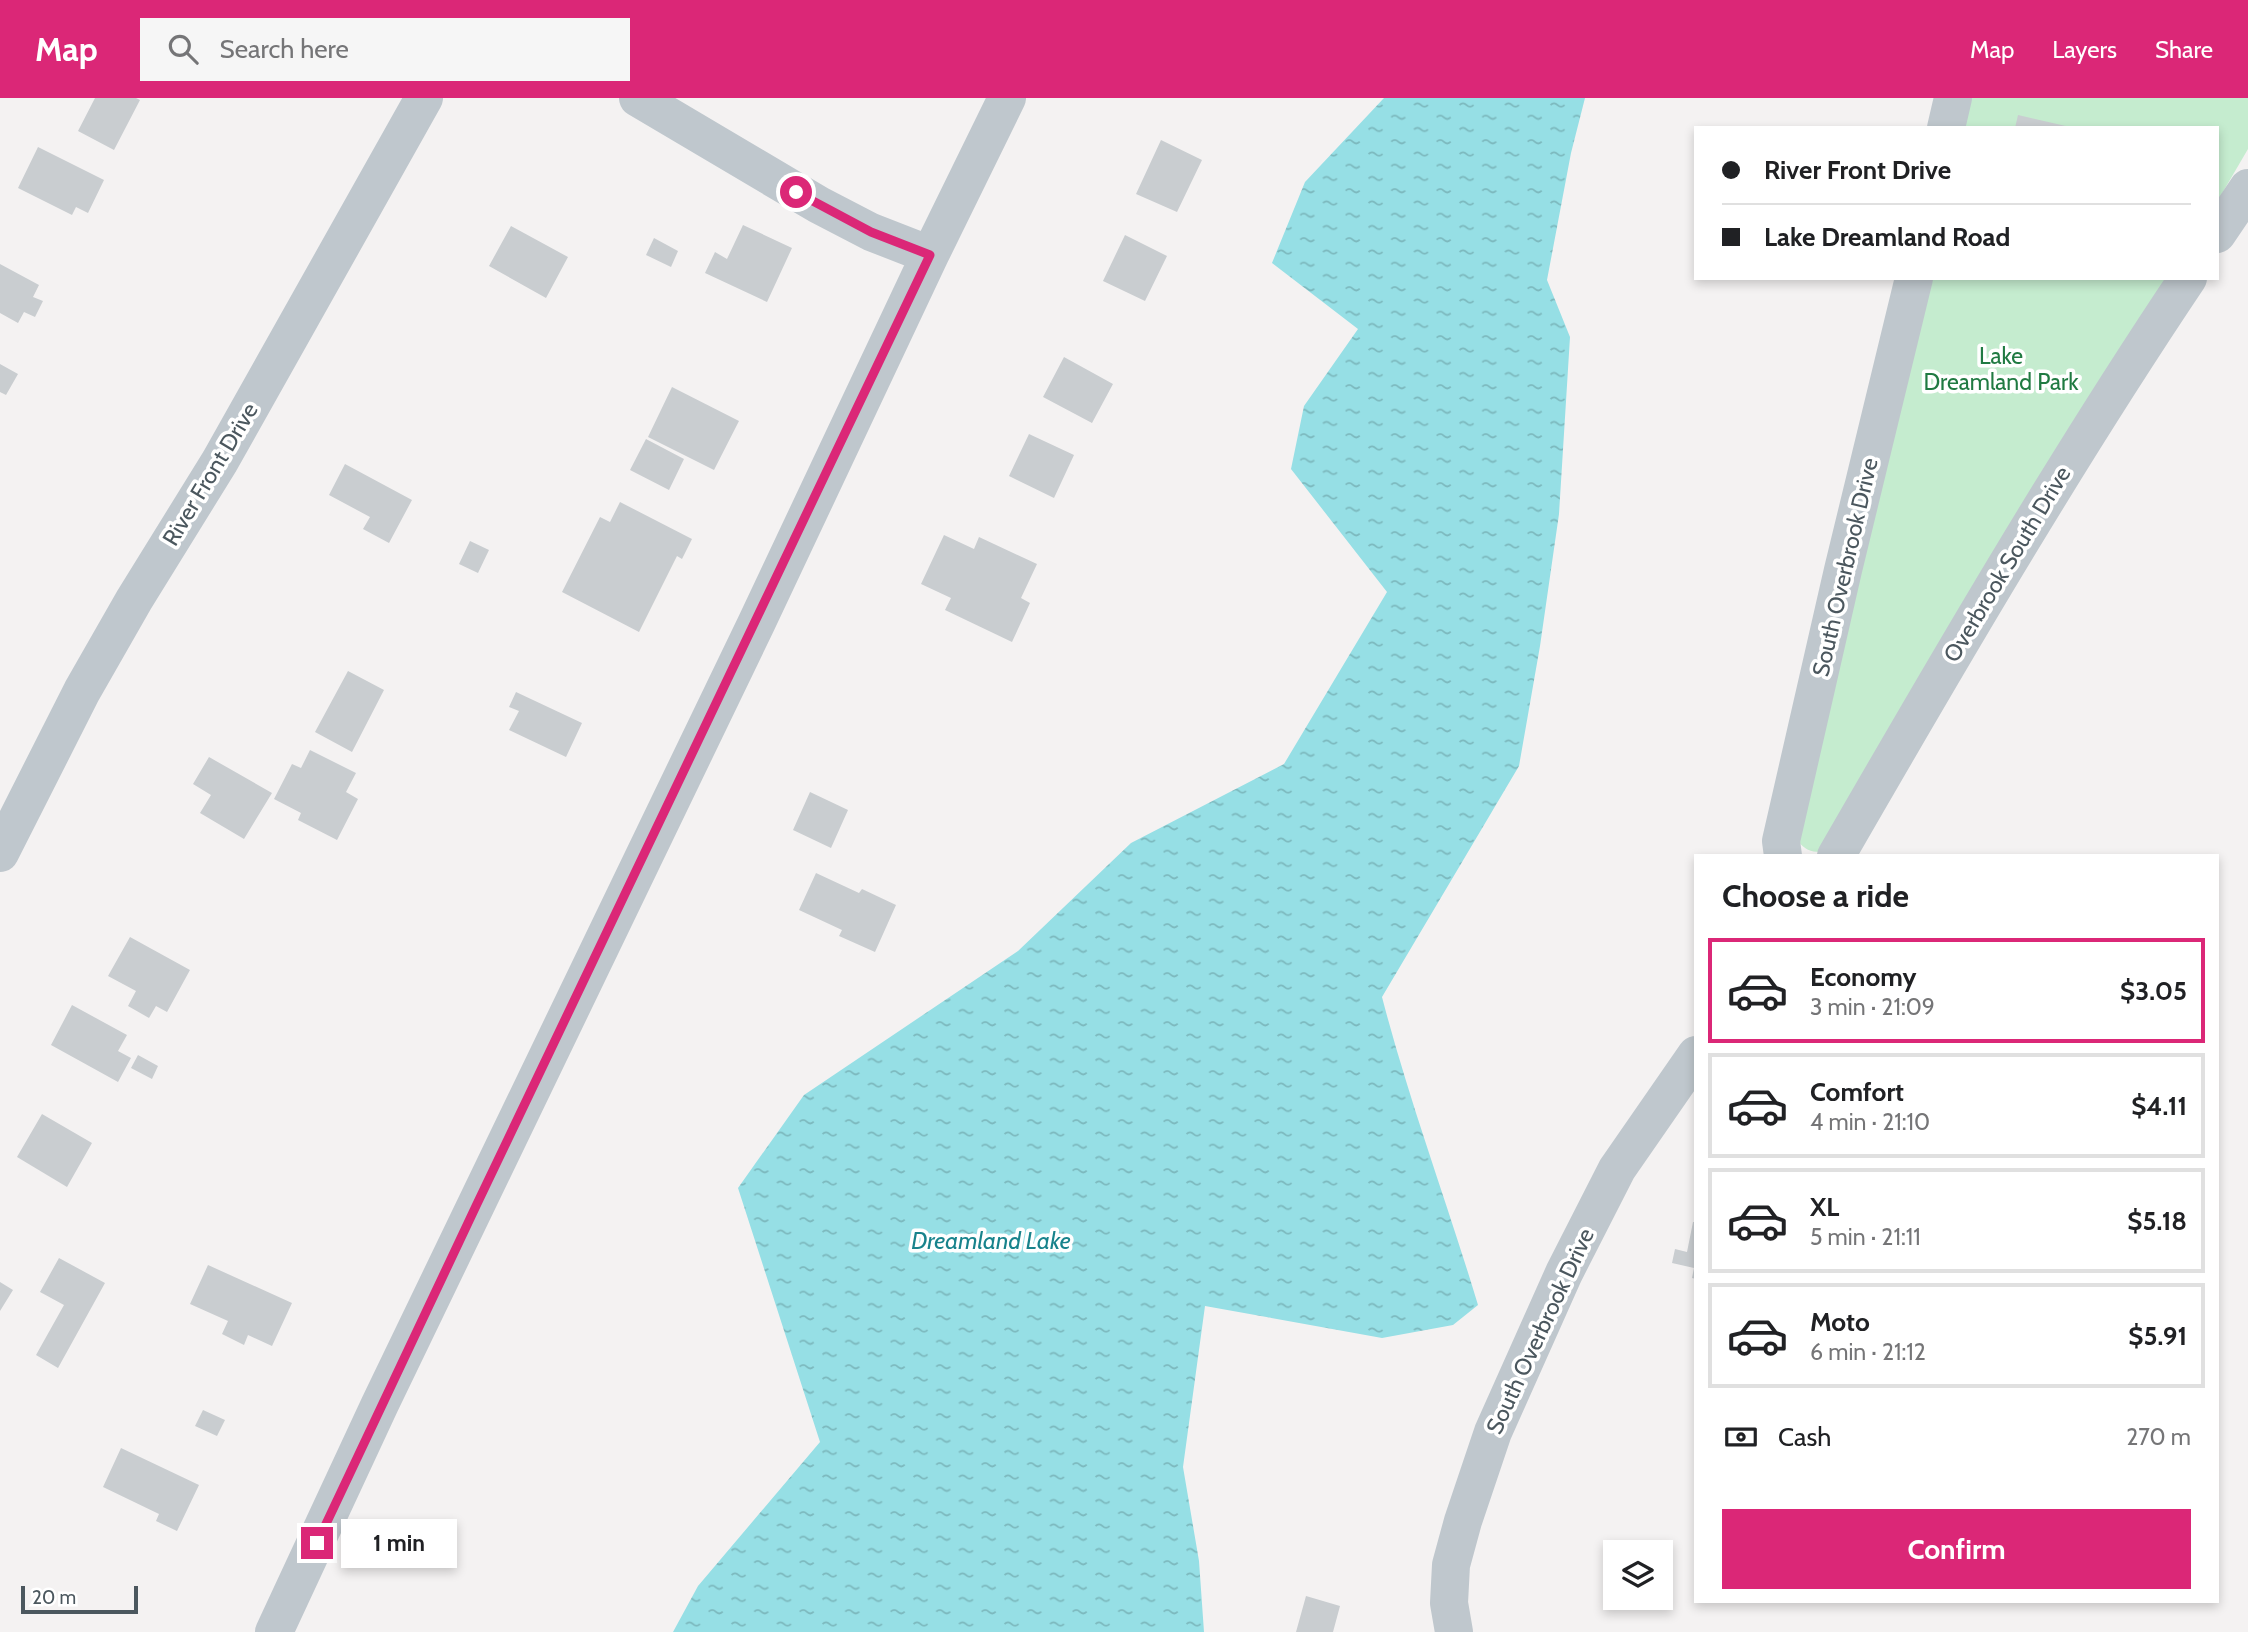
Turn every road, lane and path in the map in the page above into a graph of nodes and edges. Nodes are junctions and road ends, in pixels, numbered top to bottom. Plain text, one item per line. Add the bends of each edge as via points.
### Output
1 (424, 98) edge
2 (638, 98) edge
3 (1007, 98) edge
4 (1953, 98) edge
5 (1946, 126) edge
6 (2248, 188) edge
7 (2219, 231) edge
8 (930, 255) junction
9 (1914, 280) edge
10 (2187, 280) edge
11 (0, 853) edge
12 (1783, 854) edge
13 (1837, 854) edge
14 (1694, 1058) edge
15 (274, 1632) edge
16 (1454, 1632) edge

1 - 11 street, River Front Drive via 220,461 82,691
2 - 8 street via 819,205
3 - 8 street
4 - 5 street
6 - 7 street
8 - 15 street
9 - 12 street, South Overbrook Drive via 1781,841
10 - 13 street, Overbrook South Drive via 2117,383 1981,604
14 - 16 street, South Overbrook Drive via 1617,1169 1564,1273 1493,1432 1451,1565 1449,1603

